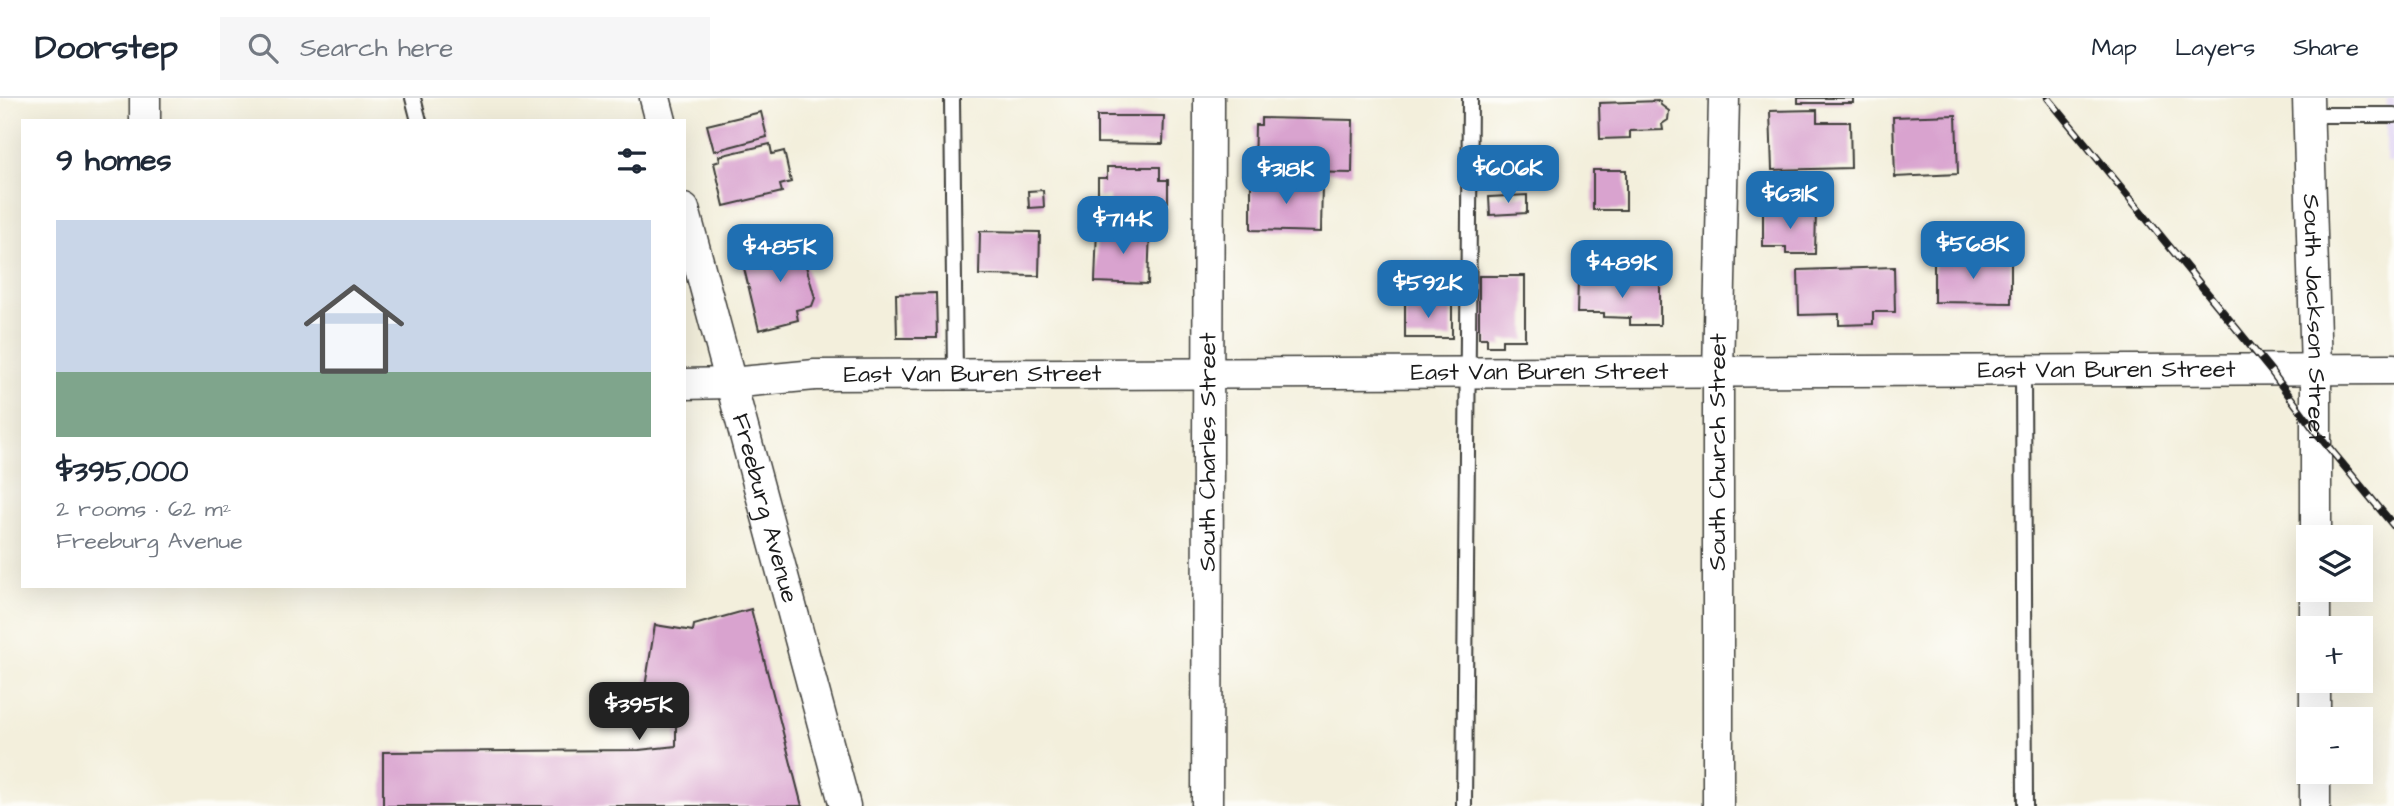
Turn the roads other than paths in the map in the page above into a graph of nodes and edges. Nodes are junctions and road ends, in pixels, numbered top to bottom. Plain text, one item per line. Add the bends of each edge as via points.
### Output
1 (145, 98) edge
2 (413, 98) edge
3 (655, 98) edge
4 (952, 98) edge
5 (1209, 98) edge
6 (1470, 98) edge
7 (1724, 98) edge
8 (2308, 107) edge
9 (2394, 115) edge
10 (145, 119) edge
11 (418, 119) edge
12 (660, 119) edge
13 (686, 217) edge
14 (2394, 369) edge
15 (2316, 370) junction
16 (2023, 372) junction
17 (1718, 373) junction
18 (1466, 374) junction
19 (956, 375) junction
20 (1209, 375) junction
21 (730, 383) junction
22 (686, 384) edge
23 (2316, 525) edge
24 (2315, 784) edge
25 (845, 806) edge
26 (1207, 806) edge
27 (1464, 806) edge
28 (1718, 806) edge
29 (2025, 806) edge
30 (2315, 806) edge

1 - 10 street
2 - 11 lane
3 - 12 street
4 - 19 lane
5 - 20 street, South Charles Street
6 - 18 lane
7 - 17 street, South Church Street
8 - 9 lane
8 - 15 street, South Jackson Street
13 - 21 street, Freeburg Avenue
14 - 15 street, East Van Buren Street
15 - 16 street, East Van Buren Street
15 - 23 street, South Jackson Street
16 - 17 street, East Van Buren Street
16 - 29 lane
17 - 18 street, East Van Buren Street
17 - 28 street, South Church Street
18 - 20 street, East Van Buren Street
18 - 27 lane
19 - 20 street, East Van Buren Street
19 - 21 street, East Van Buren Street via 816,375
20 - 26 street, South Charles Street
21 - 22 street, East Van Buren Street
21 - 25 street, Freeburg Avenue
24 - 30 street

